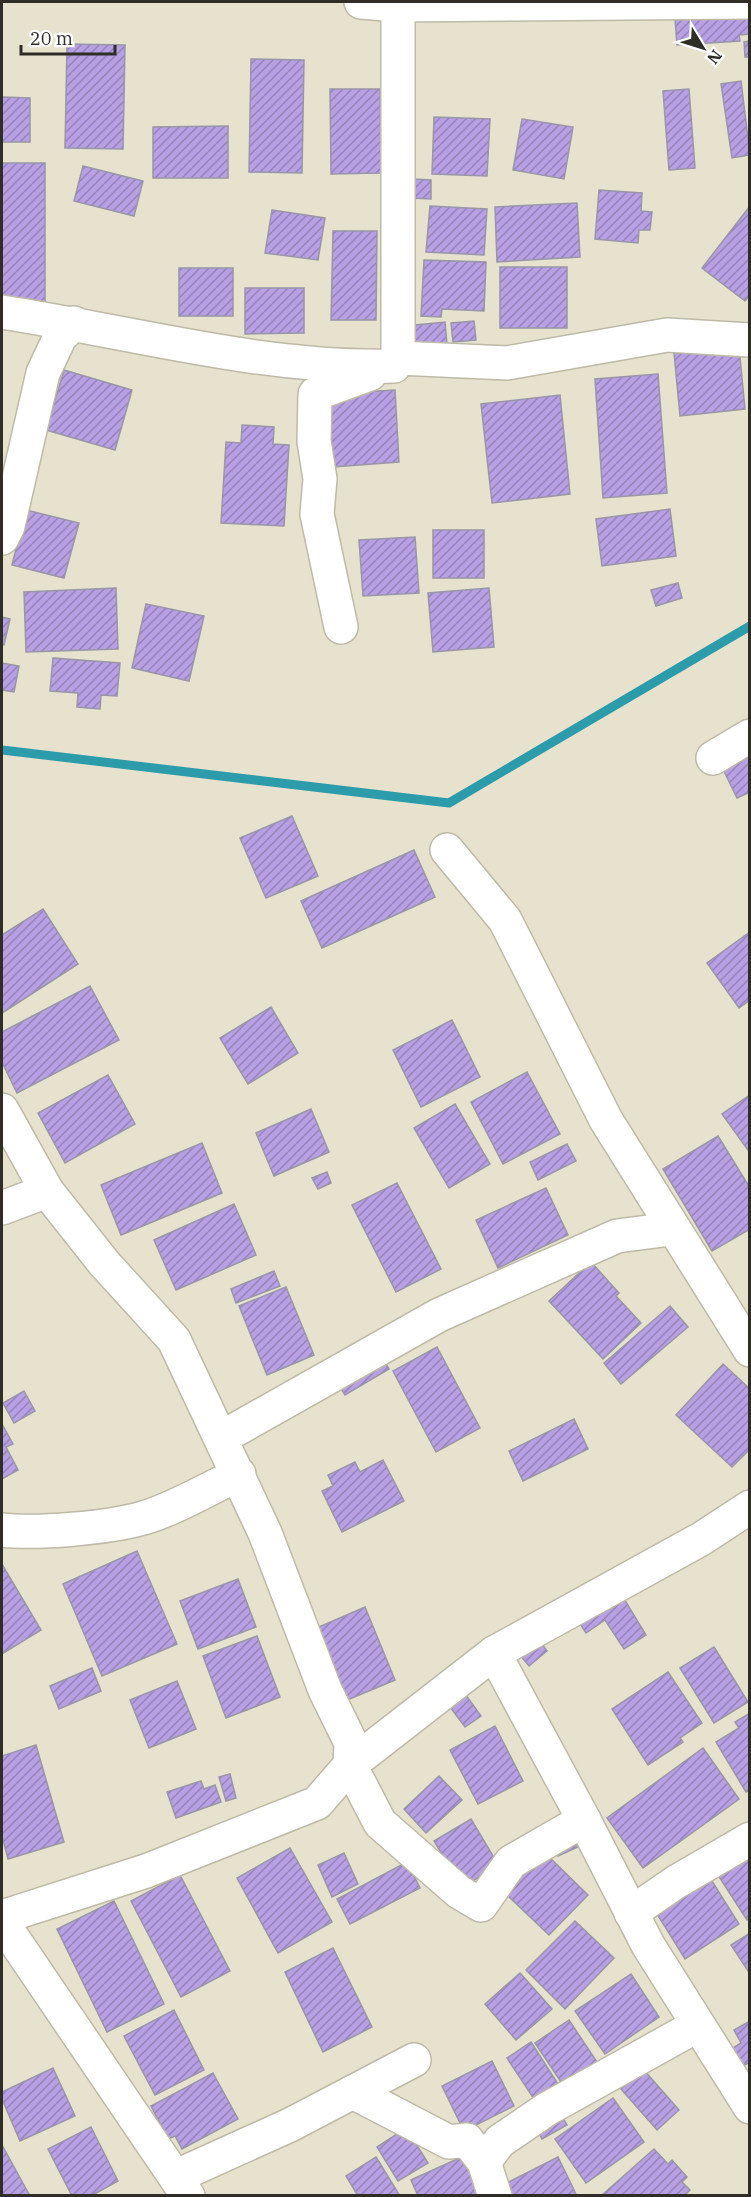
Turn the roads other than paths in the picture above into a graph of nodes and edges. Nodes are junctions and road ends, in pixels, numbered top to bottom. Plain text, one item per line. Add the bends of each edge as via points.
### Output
1 (361, 2) edge
2 (750, 2) edge
3 (398, 5) junction
4 (2, 312) edge
5 (74, 323) junction
6 (750, 340) edge
7 (396, 362) junction
8 (2, 538) edge
9 (341, 627) dead end
10 (750, 736) edge
11 (713, 758) dead end
12 (447, 850) dead end
13 (2, 1110) edge
14 (47, 1191) junction
15 (2, 1208) edge
16 (671, 1229) junction
17 (750, 1350) edge
18 (221, 1438) junction
19 (239, 1474) junction
20 (750, 1508) edge
21 (2, 1530) edge
22 (494, 1653) junction
23 (350, 1765) junction
24 (584, 1820) junction
25 (750, 1839) edge
26 (631, 1913) junction
27 (2, 1917) edge
28 (2, 1922) edge
29 (698, 2025) junction
30 (414, 2060) dead end
31 (353, 2092) junction
32 (750, 2107) edge
33 (484, 2162) junction
34 (182, 2186) edge
35 (495, 2196) edge

1 - 3 street
2 - 3 street
3 - 7 street
4 - 5 street
5 - 7 street via 189,348 341,367
5 - 8 street via 60,337 43,373
6 - 7 street via 667,335 507,363
7 - 9 street via 315,394 314,441 320,479 317,514
10 - 11 street
12 - 16 street via 505,920 606,1120
13 - 14 street
14 - 15 street
14 - 18 street via 104,1263 174,1340
16 - 17 street
16 - 18 street via 617,1236 439,1316
18 - 19 street
19 - 21 street via 144,1518 74,1528
19 - 23 street via 325,1690 351,1743
20 - 22 street
22 - 23 street
22 - 24 street
23 - 24 street via 380,1823 459,1892 481,1905 511,1862
23 - 27 street via 317,1803 146,1871
24 - 26 street
25 - 26 street
26 - 29 street
28 - 34 street
29 - 32 street
29 - 33 street via 547,2109 500,2140
30 - 31 street
31 - 33 street via 449,2142 467,2140
31 - 34 street
33 - 35 street

